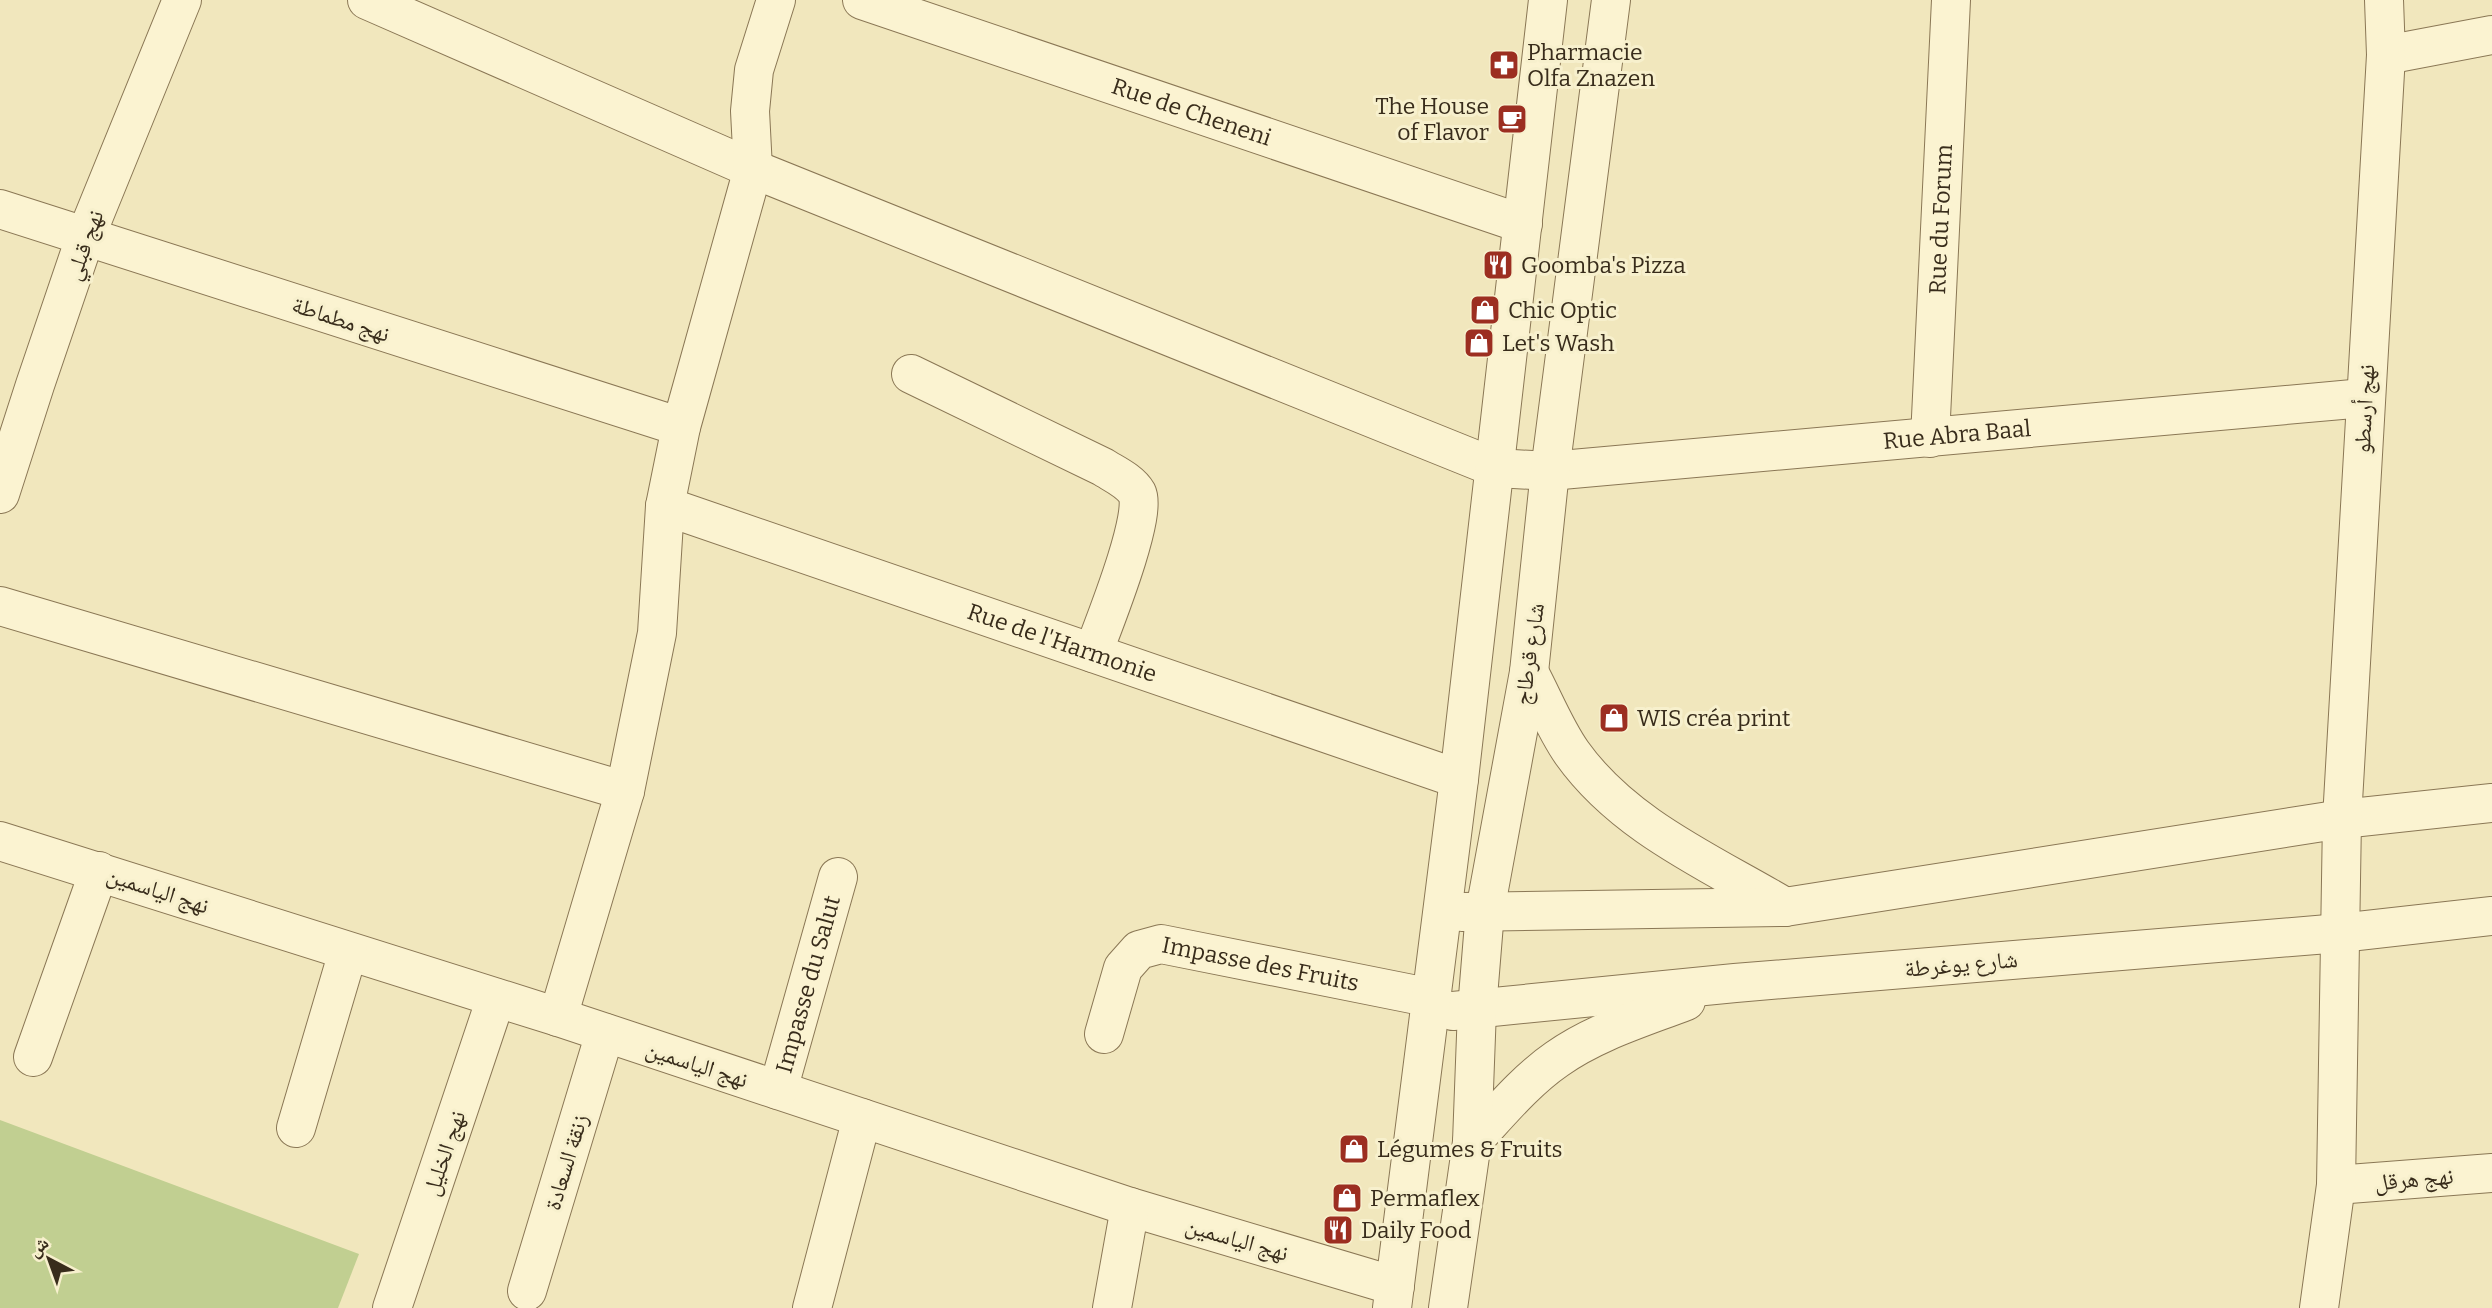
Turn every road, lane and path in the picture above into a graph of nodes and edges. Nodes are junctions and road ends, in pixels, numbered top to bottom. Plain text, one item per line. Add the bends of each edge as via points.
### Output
1 (182, 0) edge
2 (367, 0) edge
3 (776, 0) edge
4 (862, 0) edge
5 (1548, 0) edge
6 (1611, 0) edge
7 (1951, 0) edge
8 (2384, 0) edge
9 (2492, 35) edge
10 (2386, 55) junction
11 (752, 169) junction
12 (0, 209) edge
13 (1523, 224) junction
14 (85, 238) junction
15 (911, 374) dead end
16 (2364, 398) junction
17 (681, 427) junction
18 (1930, 438) junction
19 (1496, 468) junction
20 (1550, 471) junction
21 (0, 494) edge
22 (665, 506) junction
23 (0, 606) edge
24 (1093, 653) junction
25 (1529, 672) junction
26 (1459, 779) junction
27 (625, 791) junction
28 (2492, 803) edge
29 (2342, 819) junction
30 (0, 841) edge
31 (99, 871) junction
32 (838, 877) dead end
33 (1785, 907) junction
34 (1485, 911) junction
35 (1442, 913) junction
36 (2492, 916) edge
37 (2340, 933) junction
38 (348, 952) junction
39 (1735, 982) junction
40 (496, 998) junction
41 (1431, 1006) junction
42 (1477, 1009) junction
43 (558, 1017) junction
44 (605, 1033) junction
45 (1104, 1034) dead end
46 (33, 1057) dead end
47 (778, 1090) junction
48 (862, 1118) junction
49 (296, 1128) dead end
50 (1472, 1142) junction
51 (2492, 1173) edge
52 (2336, 1185) junction
53 (1130, 1207) junction
54 (527, 1291) dead end
55 (1394, 1297) edge
56 (391, 1308) edge
57 (812, 1308) edge
58 (1112, 1308) edge
59 (1448, 1308) edge
60 (2319, 1308) edge

1 - 14 street, نهج قبلي
2 - 11 street, Rue Abra Baal
3 - 11 street via 754,70
4 - 13 street, Rue de Cheneni
5 - 13 street
6 - 20 street, شارع قرطاج
7 - 18 street, Rue du Forum
8 - 10 street, نهج أرسطو
9 - 10 street
10 - 16 street, نهج أرسطو
11 - 17 street
11 - 19 street, Rue Abra Baal
12 - 14 street, نهج مطماطة
13 - 19 street
14 - 17 street, نهج مطماطة
14 - 21 street, نهج قبلي
15 - 24 street via 1103,467 1138,494 1133,539
16 - 18 street, Rue Abra Baal
16 - 29 street, نهج أرسطو
17 - 22 street
18 - 20 street, Rue Abra Baal
19 - 20 street, Rue Abra Baal
19 - 26 street
20 - 25 street, شارع قرطاج
22 - 24 street, Rue de l'Harmonie
22 - 27 street via 657,633
23 - 27 street
24 - 26 street, Rue de l'Harmonie
25 - 33 street via 1572,752 1597,782 1679,847
25 - 34 street, شارع قرطاج
26 - 35 street
27 - 43 street
28 - 29 street
29 - 33 street
29 - 37 street, نهج أرسطو
30 - 31 street, نهج الياسمين
31 - 38 street, نهج الياسمين
31 - 46 street
32 - 47 street, Impasse du Salut
33 - 34 street
34 - 35 street
34 - 42 street, شارع قرطاج
35 - 41 street
36 - 37 street, شارع يوغرطة
37 - 39 street, شارع يوغرطة
37 - 52 street, نهج أرسطو
38 - 40 street, نهج الياسمين
38 - 49 street
39 - 42 street, شارع يوغرطة
39 - 50 street via 1626,1024 1557,1059
40 - 43 street, نهج الياسمين
40 - 56 street, نهج الخليل
41 - 42 street, شارع يوغرطة
41 - 45 street, Impasse des Fruits via 1161,944 1139,950 1122,968
41 - 55 street
42 - 50 street, شارع قرطاج
43 - 44 street, نهج الياسمين
44 - 47 street, نهج الياسمين
44 - 54 street, زنقة السعادة
47 - 48 street, نهج الياسمين
48 - 53 street, نهج الياسمين
48 - 57 street
50 - 59 street, شارع قرطاج
51 - 52 street, نهج هرقل
52 - 60 street, نهج أرسطو
53 - 55 street, نهج الياسمين
53 - 58 street

